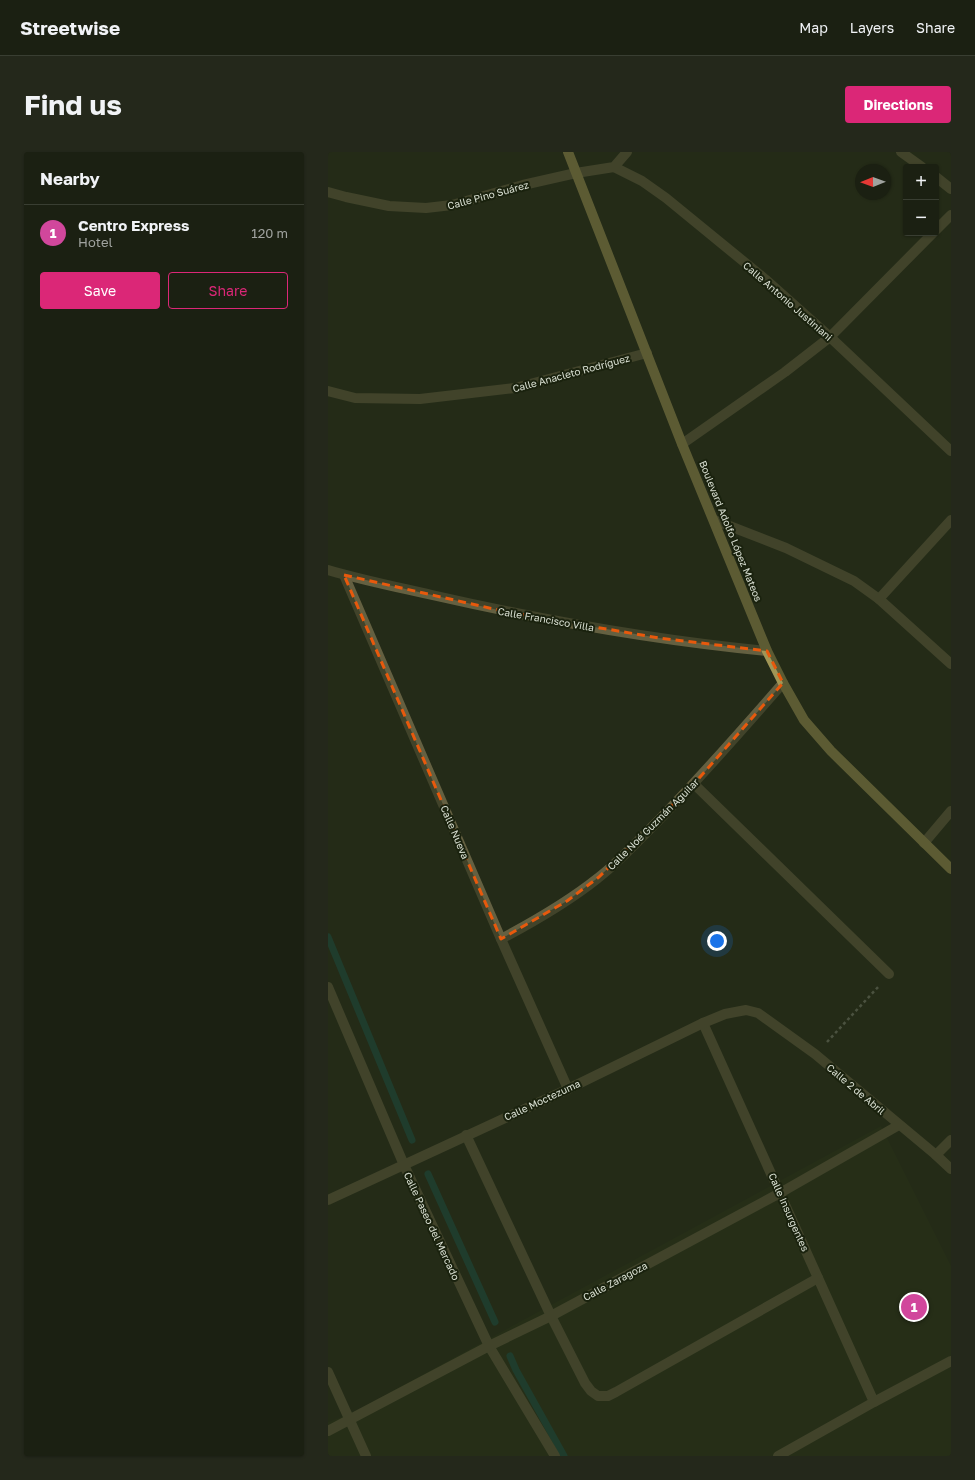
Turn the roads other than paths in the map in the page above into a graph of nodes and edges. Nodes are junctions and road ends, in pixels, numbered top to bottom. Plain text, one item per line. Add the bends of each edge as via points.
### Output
1 (568, 152) edge
2 (627, 152) edge
3 (901, 152) edge
4 (918, 164) edge
5 (614, 168) junction
6 (576, 174) junction
7 (939, 179) edge
8 (951, 189) edge
9 (328, 192) edge
10 (951, 215) edge
11 (939, 227) edge
12 (930, 236) edge
13 (830, 337) junction
14 (647, 353) junction
15 (328, 391) edge
16 (682, 444) junction
17 (951, 451) edge
18 (714, 520) junction
19 (951, 520) edge
20 (328, 570) edge
21 (344, 575) junction
22 (879, 599) junction
23 (767, 651) junction
24 (951, 664) edge
25 (783, 683) junction
26 (694, 784) junction
27 (951, 811) edge
28 (924, 843) junction
29 (951, 869) edge
30 (501, 939) junction
31 (889, 974) road end
32 (328, 987) edge
33 (758, 1013) joint
34 (703, 1023) junction
35 (568, 1089) junction
36 (900, 1125) junction
37 (466, 1136) junction
38 (951, 1140) edge
39 (936, 1155) junction
40 (404, 1165) junction
41 (951, 1170) edge
42 (780, 1193) junction
43 (328, 1200) edge
44 (818, 1278) junction
45 (550, 1316) junction
46 (489, 1346) junction
47 (951, 1361) edge
48 (328, 1372) edge
49 (874, 1402) junction
50 (349, 1420) junction
51 (328, 1431) edge
52 (366, 1456) edge
53 (554, 1456) edge
54 (778, 1456) edge

1 - 6 main road, Boulevard Adolfo López Mateos
2 - 5 street
3 - 4 street
5 - 6 street, Calle Pino Suárez
5 - 13 street, Calle Antonio Justiniani via 642,181 666,198 765,279
6 - 9 street, Calle Pino Suárez via 523,185 452,205 426,208 389,206
6 - 14 main road, Boulevard Adolfo López Mateos
7 - 8 street
10 - 11 street
12 - 13 street
13 - 16 street
13 - 17 street, Calle Antonio Justiniani
14 - 15 street, Calle Anacleto Rodríguez via 515,388 420,400 355,398
14 - 16 main road, Boulevard Adolfo López Mateos
16 - 18 main road, Boulevard Adolfo López Mateos
18 - 22 street via 786,548 854,581
18 - 23 main road, Boulevard Adolfo López Mateos
19 - 22 street
20 - 21 street, Calle Francisco Villa
21 - 23 street, Calle Francisco Villa via 515,614 659,638
21 - 30 street, Calle Nueva
22 - 24 street
23 - 25 main road, Boulevard Adolfo López Mateos
25 - 26 street, Calle Noé Guzmán Aguilar
25 - 28 main road, Boulevard Adolfo López Mateos via 804,720 831,751
26 - 30 street, Calle Noé Guzmán Aguilar via 599,877 561,905
26 - 31 street
27 - 28 street
28 - 29 main road, Boulevard Adolfo López Mateos
30 - 35 street, Calle Nueva
32 - 40 street, Calle Paseo del Mercado
33 - 34 street, Calle Moctezuma via 746,1010 725,1014
33 - 36 street, Calle 2 de Abril via 815,1054
34 - 35 street, Calle Moctezuma
34 - 42 street, Calle Insurgentes
35 - 37 street, Calle Moctezuma
36 - 39 street, Calle 2 de Abril
36 - 42 street, Calle Zaragoza
37 - 40 street, Calle Moctezuma
37 - 45 street
38 - 39 street
39 - 41 street, Calle 2 de Abril
40 - 43 street, Calle Moctezuma
40 - 46 street, Calle Paseo del Mercado
42 - 44 street, Calle Insurgentes
42 - 45 street, Calle Zaragoza
44 - 45 street via 608,1396 598,1396 585,1383
44 - 49 street, Calle Insurgentes
45 - 46 street, Calle Zaragoza
46 - 50 street, Calle Zaragoza
46 - 53 street, Calle Paseo del Mercado
47 - 49 street
48 - 50 street
49 - 54 street
50 - 51 street, Calle Zaragoza
50 - 52 street

